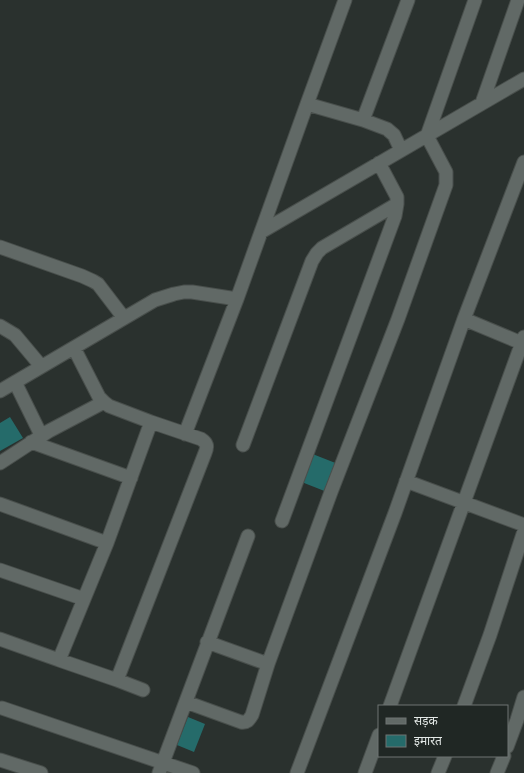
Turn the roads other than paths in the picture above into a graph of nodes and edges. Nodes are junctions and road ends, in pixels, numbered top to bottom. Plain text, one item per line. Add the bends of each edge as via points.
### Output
1 (345, 0) edge
2 (408, 0) edge
3 (475, 0) edge
4 (518, 0) edge
5 (524, 79) edge
6 (482, 103) junction
7 (307, 104) junction
8 (362, 120) junction
9 (427, 136) junction
10 (401, 150) junction
11 (524, 162) edge
12 (379, 163) junction
13 (397, 204) junction
14 (261, 232) junction
15 (0, 247) edge
16 (237, 300) junction
17 (124, 318) junction
18 (464, 319) junction
19 (0, 326) edge
20 (523, 341) edge
21 (74, 348) junction
22 (41, 366) junction
23 (15, 382) junction
24 (0, 391) edge
25 (104, 402) junction
26 (151, 422) junction
27 (185, 434) junction
28 (36, 439) junction
29 (243, 445) dead end
30 (0, 463) edge
31 (131, 478) junction
32 (406, 481) junction
33 (464, 503) junction
34 (0, 504) edge
35 (282, 521) dead end
36 (524, 525) edge
37 (524, 530) edge
38 (248, 536) dead end
39 (106, 543) junction
40 (0, 570) edge
41 (84, 599) junction
42 (0, 639) edge
43 (207, 642) junction
44 (59, 660) junction
45 (268, 664) junction
46 (117, 680) junction
47 (143, 690) dead end
48 (524, 697) edge
49 (186, 702) junction
50 (390, 705) edge
51 (464, 705) edge
52 (2, 708) dead end
53 (378, 738) edge
54 (508, 744) edge
55 (445, 757) edge
56 (504, 757) edge
57 (0, 760) edge
58 (160, 768) edge
59 (41, 773) edge
60 (193, 773) edge
61 (297, 773) edge
62 (365, 773) edge
63 (438, 773) edge
64 (497, 773) edge

1 - 7 street
2 - 8 street
3 - 9 street
4 - 6 street
5 - 6 street
6 - 9 street
7 - 8 street
7 - 14 street
8 - 10 street via 391,132
9 - 10 street
9 - 45 street via 446,172 446,185
10 - 12 street
11 - 18 street
12 - 13 street via 397,197
12 - 14 street
13 - 29 street via 322,248 312,261
13 - 35 street via 395,216
14 - 16 street
15 - 17 street via 93,281
16 - 17 street via 184,292 155,300
16 - 27 street
17 - 21 street
18 - 20 street
18 - 32 street
19 - 22 street via 15,335
20 - 33 street
21 - 22 street
21 - 25 street
22 - 23 street
23 - 24 street
23 - 28 street
25 - 26 street
25 - 28 street
26 - 27 street
26 - 31 street
27 - 46 street via 205,441 207,448
28 - 30 street
28 - 31 street
31 - 39 street
32 - 33 street
32 - 61 street
33 - 36 street
33 - 50 street
34 - 39 street
37 - 51 street
38 - 43 street
39 - 41 street
40 - 41 street
41 - 44 street
42 - 44 street
43 - 45 street
43 - 49 street
44 - 46 street
45 - 49 street via 252,715 244,723
46 - 47 street
48 - 54 street
49 - 58 street
52 - 58 street
53 - 62 street
55 - 63 street
56 - 64 street
57 - 59 street
58 - 60 street

